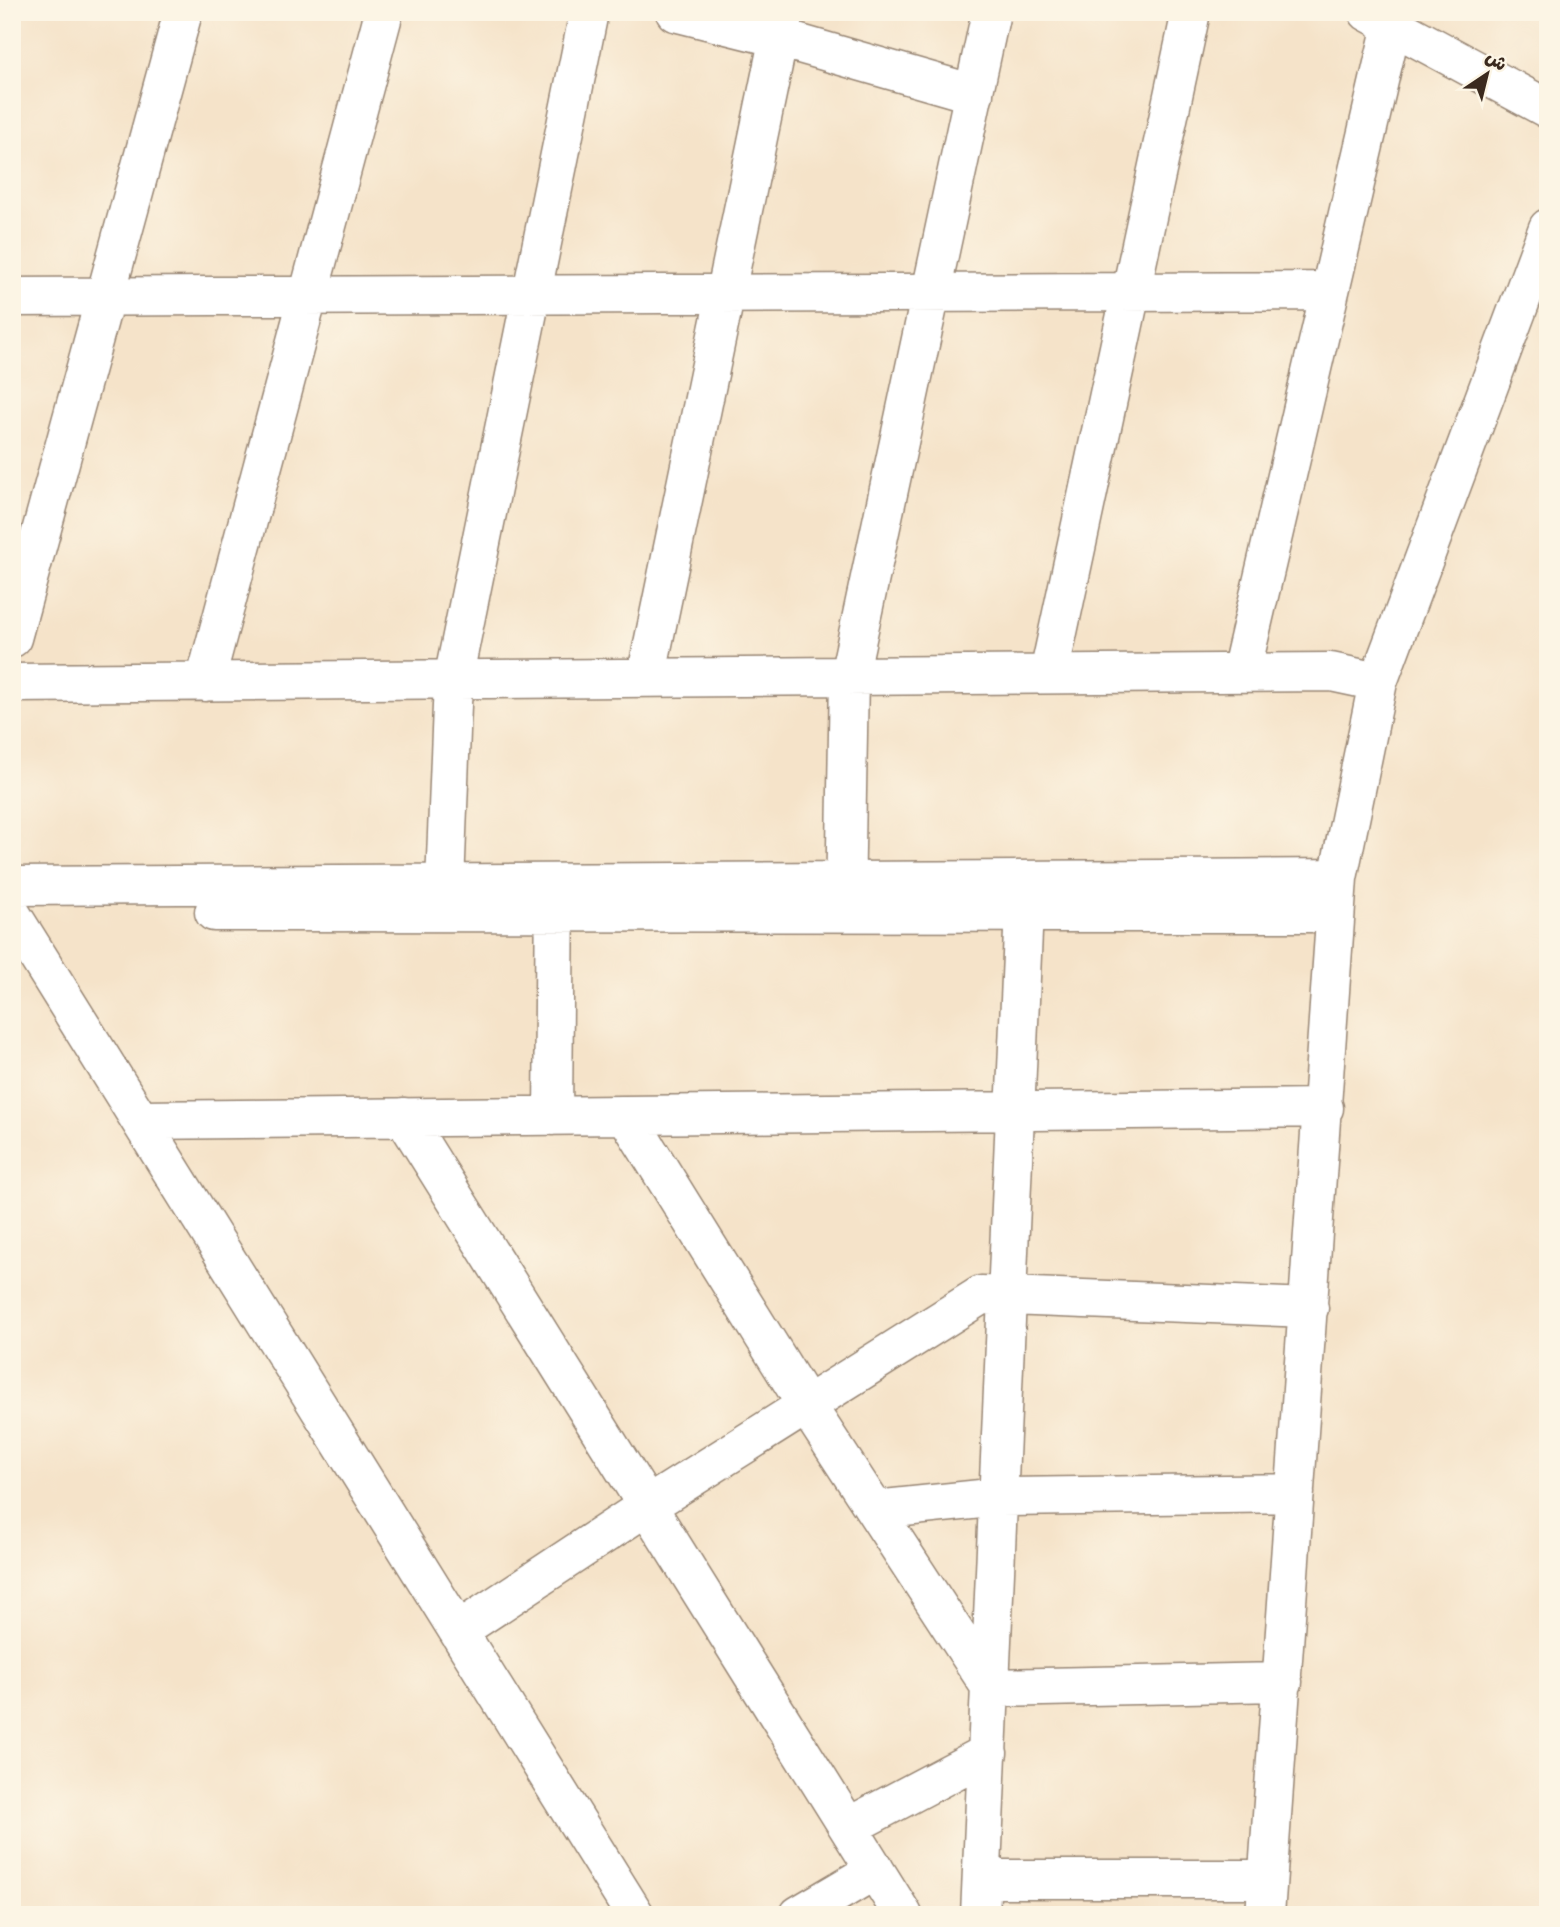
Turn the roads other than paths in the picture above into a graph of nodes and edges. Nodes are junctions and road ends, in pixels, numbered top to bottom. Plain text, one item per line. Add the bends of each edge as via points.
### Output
1 (183, 12) edge
2 (384, 12) edge
3 (589, 12) edge
4 (674, 12) edge
5 (992, 12) edge
6 (1191, 12) edge
7 (1380, 19) edge
8 (781, 25) edge
9 (974, 94) junction
10 (1548, 109) edge
11 (1548, 228) edge
12 (1331, 290) junction
13 (1130, 292) junction
14 (931, 293) junction
15 (724, 294) junction
16 (531, 295) junction
17 (306, 296) junction
18 (12, 297) edge
19 (104, 297) junction
20 (12, 638) edge
21 (1241, 673) junction
22 (1049, 674) junction
23 (849, 676) junction
24 (646, 678) junction
25 (453, 680) junction
26 (205, 682) junction
27 (1378, 682) junction
28 (12, 683) edge
29 (12, 886) edge
30 (1025, 896) junction
31 (1336, 896) junction
32 (555, 897) junction
33 (844, 897) junction
34 (444, 898) junction
35 (12, 913) edge
36 (1324, 1108) junction
37 (1016, 1111) junction
38 (626, 1115) junction
39 (553, 1116) junction
40 (404, 1117) junction
41 (140, 1120) junction
42 (1008, 1297) junction
43 (1309, 1308) junction
44 (807, 1406) junction
45 (1295, 1493) junction
46 (1000, 1497) junction
47 (647, 1506) junction
48 (875, 1510) junction
49 (458, 1631) junction
50 (1283, 1682) junction
51 (991, 1688) junction
52 (988, 1753) junction
53 (848, 1827) junction
54 (875, 1870) junction
55 (981, 1897) edge
56 (1266, 1897) edge
57 (635, 1915) edge
58 (799, 1915) edge
59 (903, 1915) edge

1 - 19 street
2 - 17 street
3 - 16 street
4 - 8 street
5 - 9 street
6 - 13 street
7 - 10 street
7 - 12 street
8 - 9 street
8 - 15 street
9 - 14 street
11 - 27 street
12 - 13 street
12 - 21 street
13 - 14 street
13 - 22 street
14 - 15 street
14 - 23 street
15 - 16 street
15 - 24 street
16 - 17 street
16 - 25 street
17 - 19 street
17 - 26 street
18 - 19 street
19 - 20 street
21 - 22 street
21 - 27 street via 1331,672
22 - 23 street
23 - 24 street
23 - 33 street
24 - 25 street
25 - 26 street
25 - 34 street
26 - 28 street
27 - 31 street
29 - 34 street
30 - 31 street
30 - 33 street
30 - 37 street
31 - 36 street
32 - 33 street
32 - 34 street
32 - 39 street
34 - 35 street
35 - 41 street
36 - 37 street
36 - 43 street
37 - 38 street
37 - 42 street
38 - 39 street
38 - 44 street
39 - 40 street
40 - 41 street
40 - 47 street
41 - 49 street
42 - 43 street
42 - 44 street via 981,1295
42 - 46 street
43 - 45 street
44 - 47 street
44 - 48 street
45 - 46 street
45 - 50 street
46 - 48 street
46 - 51 street
47 - 49 street
47 - 53 street
48 - 51 street
49 - 57 street
50 - 51 street
50 - 56 street
51 - 52 street
52 - 53 street
52 - 55 street
53 - 54 street
54 - 58 street
54 - 59 street
55 - 56 street

